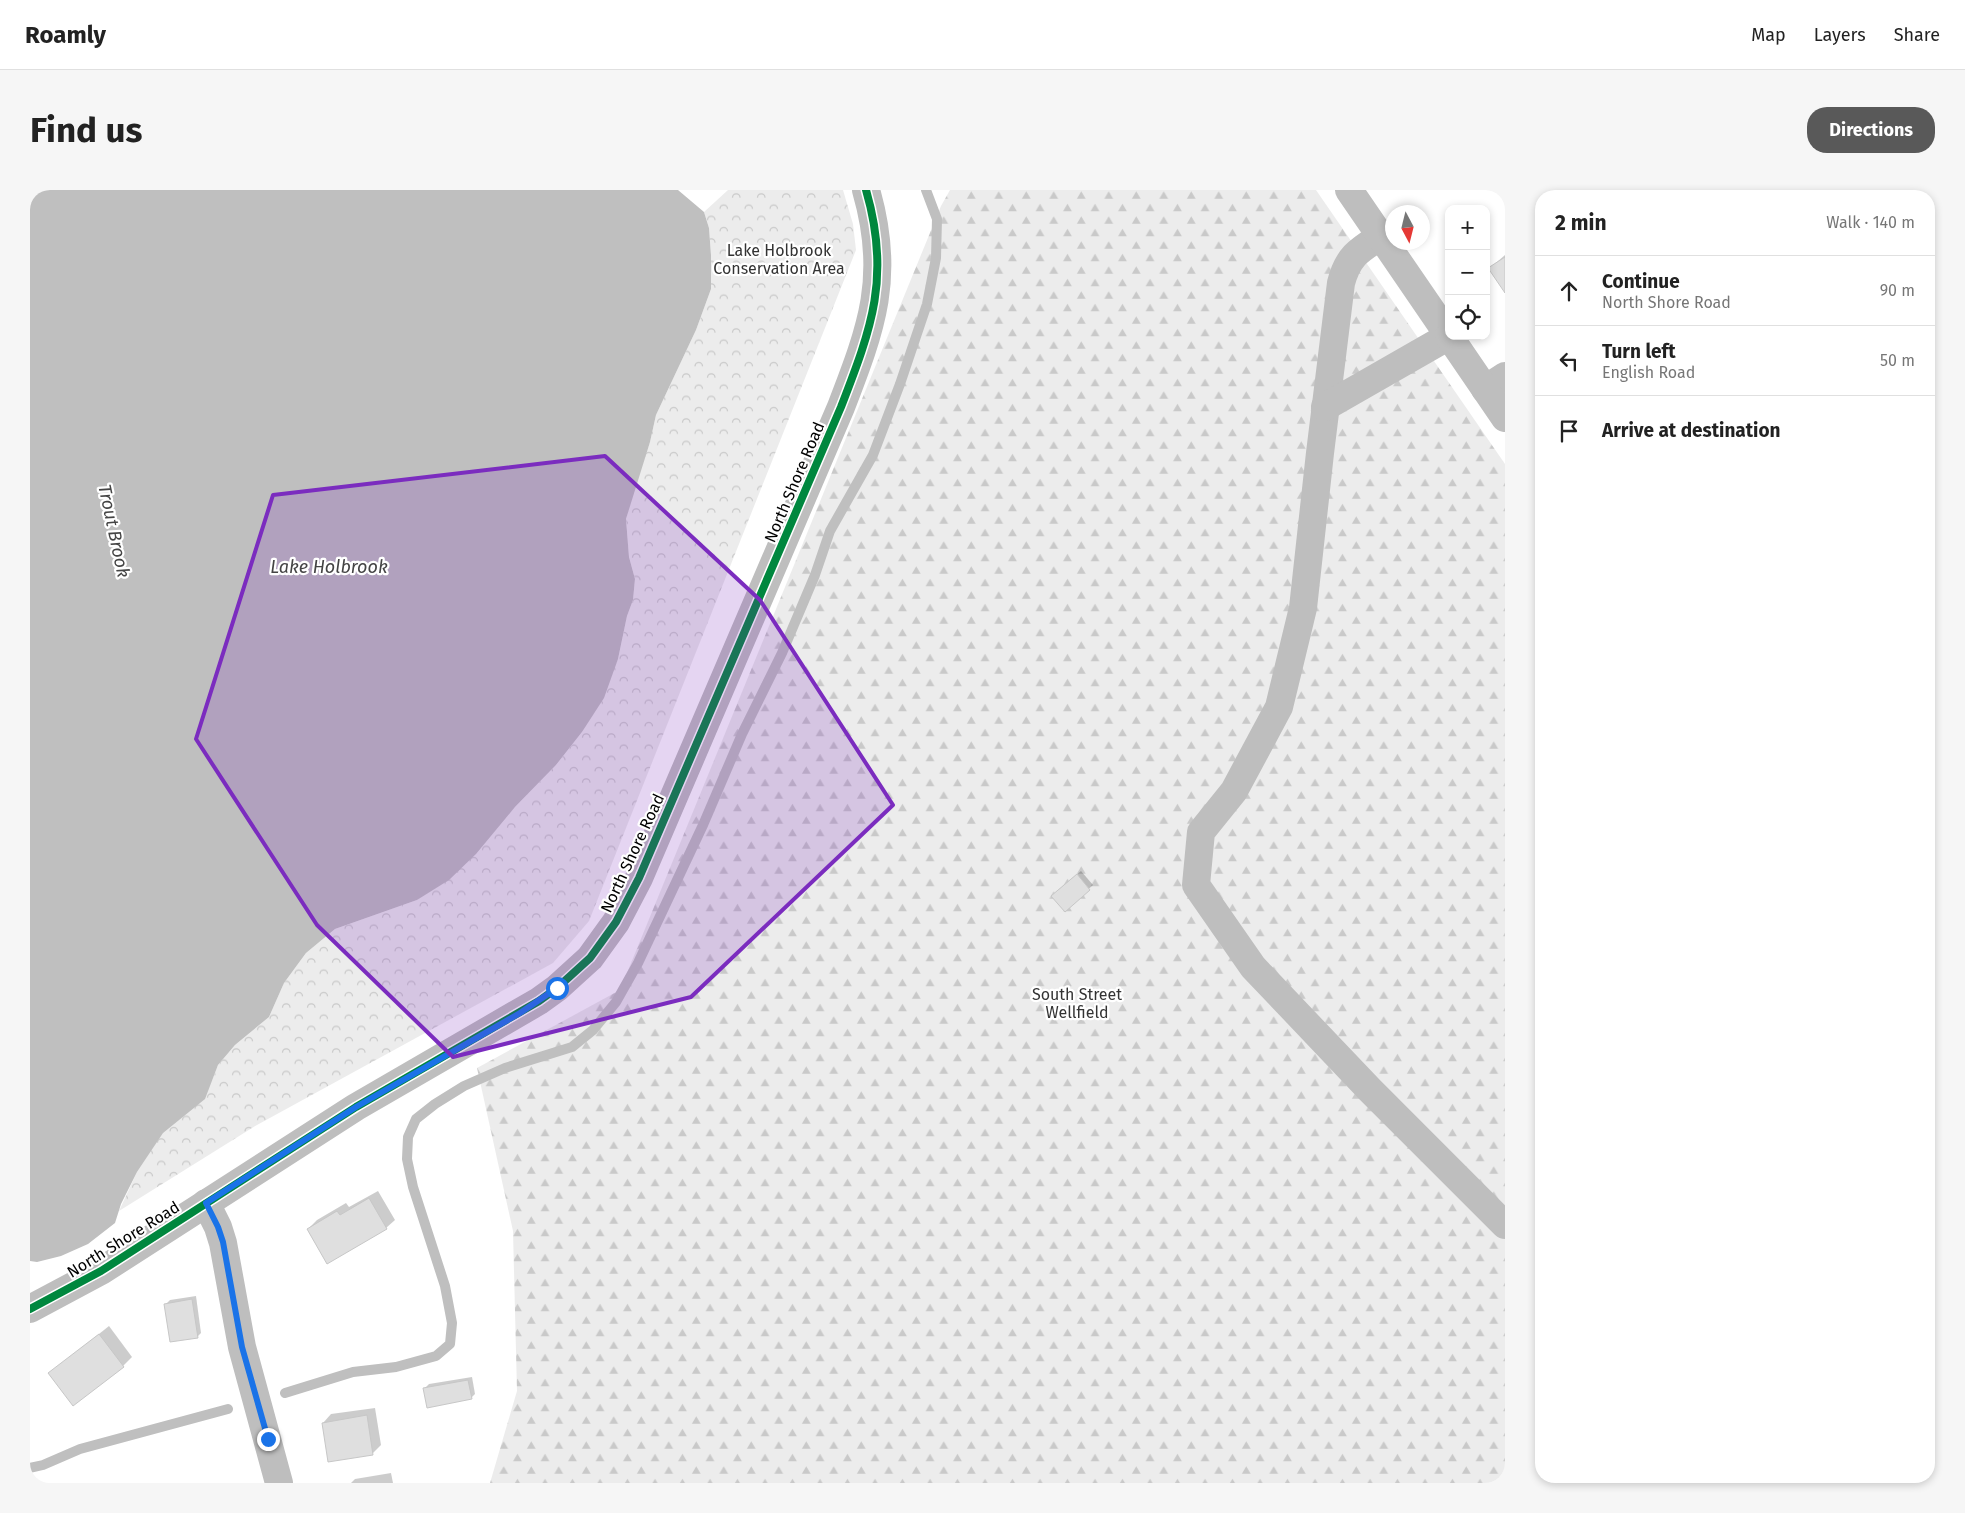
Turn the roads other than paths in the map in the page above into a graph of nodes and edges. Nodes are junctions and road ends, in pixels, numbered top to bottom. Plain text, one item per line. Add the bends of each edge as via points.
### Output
1 (866, 190) edge
2 (1349, 190) edge
3 (1381, 236) junction
4 (1445, 330) edge
5 (1445, 338) edge
6 (1453, 340) edge
7 (1495, 382) edge
8 (1325, 408) junction
9 (1505, 418) edge
10 (206, 1203) junction
11 (1505, 1225) edge
12 (30, 1309) edge
13 (279, 1483) edge

1 - 10 street, North Shore Road via 877,243 878,278 873,315 862,354 639,878 605,939 574,974 539,1001 356,1107
2 - 3 street
3 - 4 street
3 - 8 street via 1355,253 1345,268
5 - 8 street
6 - 7 street
7 - 9 street
8 - 11 street via 1302,608 1279,707 1234,791 1201,832 1196,885 1253,967
10 - 12 street, North Shore Road via 101,1271
10 - 13 street via 223,1242 242,1347

